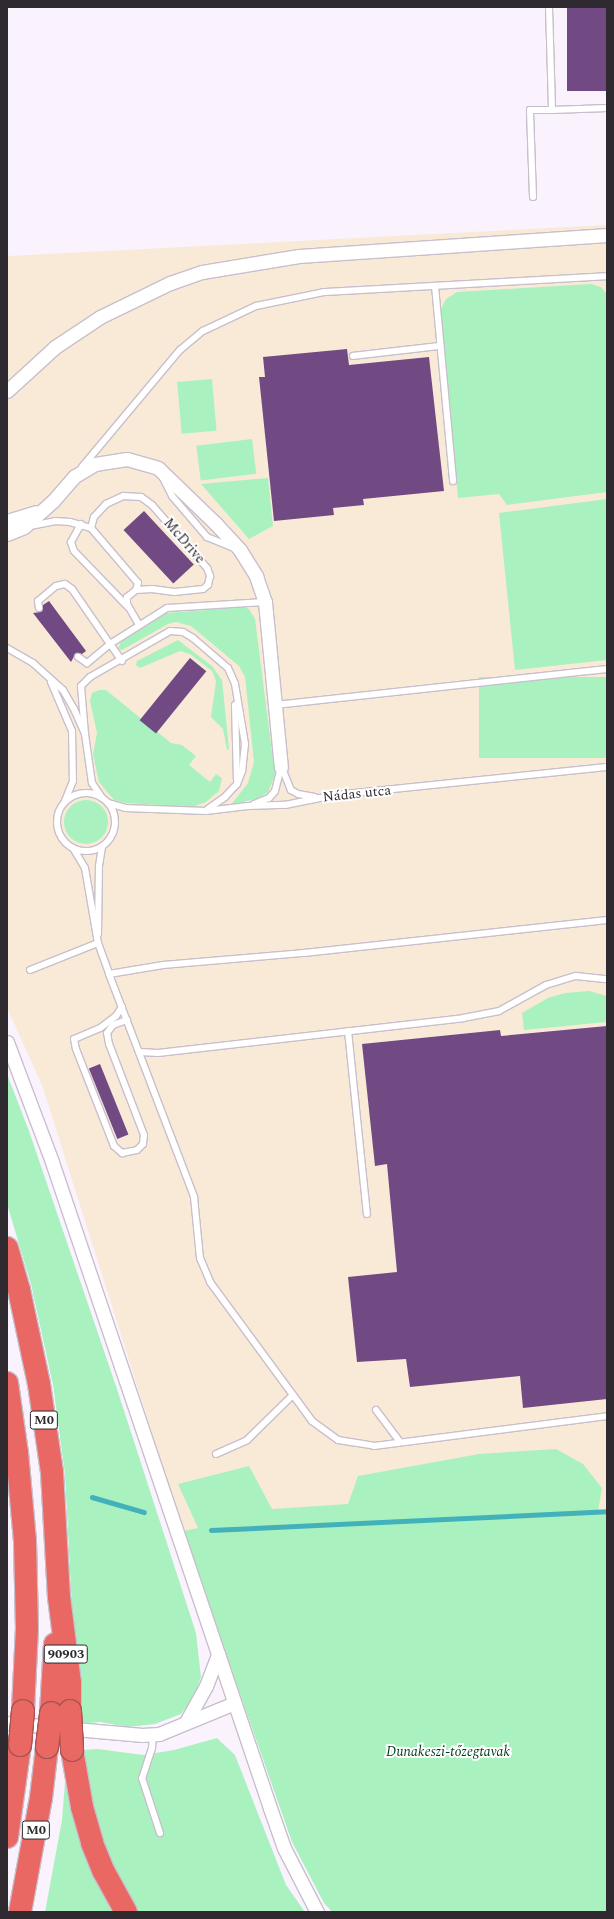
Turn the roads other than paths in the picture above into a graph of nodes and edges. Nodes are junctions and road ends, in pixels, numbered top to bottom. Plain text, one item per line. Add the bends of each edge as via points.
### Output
1 (549, 7) edge
2 (607, 108) edge
3 (552, 110) junction
4 (533, 197) dead end
5 (607, 236) edge
6 (607, 276) edge
7 (435, 286) junction
8 (440, 346) junction
9 (352, 356) dead end
10 (7, 391) edge
11 (75, 476) junction
12 (453, 480) dead end
13 (40, 511) junction
14 (7, 522) edge
15 (81, 524) junction
16 (24, 527) junction
17 (91, 528) junction
18 (7, 534) edge
19 (136, 590) junction
20 (265, 602) junction
21 (39, 608) dead end
22 (131, 610) junction
23 (139, 625) junction
24 (110, 644) junction
25 (7, 648) edge
26 (78, 657) dead end
27 (122, 661) junction
28 (607, 669) edge
29 (50, 678) junction
30 (275, 705) junction
31 (85, 734) junction
32 (281, 767) junction
33 (607, 767) edge
34 (102, 798) junction
35 (320, 798) junction
36 (65, 802) junction
37 (108, 803) junction
38 (248, 806) junction
39 (206, 811) junction
40 (102, 846) junction
41 (73, 848) junction
42 (607, 920) edge
43 (98, 943) junction
44 (30, 970) dead end
45 (109, 974) junction
46 (607, 979) edge
47 (122, 1007) junction
48 (127, 1020) junction
49 (348, 1031) junction
50 (7, 1042) edge
51 (140, 1052) junction
52 (367, 1214) dead end
53 (7, 1248) edge
54 (7, 1383) edge
55 (293, 1395) junction
56 (376, 1410) dead end
57 (607, 1416) edge
58 (400, 1442) junction
59 (216, 1454) dead end
60 (218, 1654) junction
61 (232, 1704) junction
62 (60, 1712) junction
63 (15, 1717) edge
64 (186, 1722) junction
65 (153, 1734) junction
66 (160, 1833) dead end
67 (7, 1838) edge
68 (20, 1912) edge
69 (126, 1912) edge
70 (317, 1912) edge

1 - 3 lane
2 - 3 lane
3 - 4 lane via 530,110
5 - 10 street via 299,256 202,272 170,283 100,317 55,347
6 - 7 lane
7 - 8 lane
7 - 11 lane via 324,292 289,298 256,306 204,331 180,350
8 - 9 lane
8 - 12 lane
11 - 13 street via 53,501
11 - 20 street via 95,464 127,459 158,468 240,550 256,576
13 - 14 street
13 - 16 street
15 - 16 lane via 55,521
15 - 17 lane
15 - 22 lane via 71,542 74,552
16 - 18 street
17 - 19 lane via 138,583
17 - 19 lane, McDrive via 94,517 106,504 123,496 141,497 152,504 207,568 210,576 208,586 203,590
19 - 22 lane via 127,597 127,604
20 - 23 lane via 167,608
20 - 30 street
21 - 24 lane via 38,600 44,593 65,584 72,589
22 - 23 lane
23 - 24 lane
24 - 26 lane via 87,663
24 - 27 lane
25 - 29 lane via 33,663
27 - 31 lane via 90,677 81,686
27 - 39 lane via 170,631 183,632 228,668 235,684 245,751 242,771 237,784
28 - 30 lane
29 - 31 lane via 63,690
29 - 36 lane via 72,731 73,781
30 - 32 street
31 - 34 lane via 92,783
32 - 35 lane via 291,790
32 - 38 lane via 275,791 269,798
33 - 35 lane, Nádas utca
34 - 36 lane via 85,793
34 - 37 lane
35 - 38 lane, Nádas utca via 285,805
36 - 41 lane via 58,812 57,825 61,837
37 - 39 lane, Nádas utca via 125,808
37 - 40 lane via 114,815 115,825 112,835
38 - 39 lane, Nádas utca
40 - 41 lane via 88,851
40 - 43 lane via 99,866
41 - 43 lane via 85,868
42 - 45 lane via 312,952 164,965
43 - 44 lane
43 - 45 lane
45 - 47 lane
46 - 49 lane via 576,976 546,985 499,1011 463,1018
47 - 48 lane
47 - 48 lane via 116,1016 100,1028 74,1039 114,1146 122,1153 137,1150 144,1144 144,1135 109,1044 107,1032 113,1025
48 - 51 lane
49 - 51 lane via 158,1053
49 - 52 lane
50 - 60 street via 52,1162
51 - 55 lane via 194,1197 200,1258 210,1282
53 - 62 highway, M0 via 19,1290 39,1384 52,1472 59,1597
54 - 63 highway, M0 via 18,1453 26,1541 27,1628
55 - 58 lane via 312,1421 338,1440 374,1446
55 - 59 lane via 247,1440
56 - 58 lane
57 - 58 lane
60 - 61 street
60 - 64 street via 206,1686
61 - 64 street
61 - 70 street via 284,1848
62 - 68 highway, M0, bridge via 47,1747 41,1798
62 - 69 highway, bridge via 72,1750 82,1807 92,1843 104,1872
63 - 65 street
63 - 67 highway, M0, bridge via 20,1745
64 - 65 street
65 - 66 lane via 152,1748 142,1778

